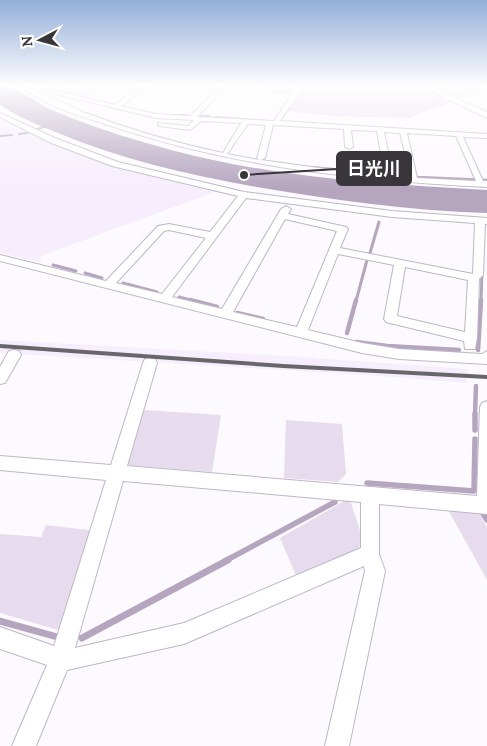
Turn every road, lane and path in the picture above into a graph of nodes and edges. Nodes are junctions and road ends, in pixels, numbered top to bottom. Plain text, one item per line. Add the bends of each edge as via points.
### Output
1 (10, 120) edge
2 (100, 120) edge
3 (158, 120) edge
4 (195, 120) edge
5 (231, 120) edge
6 (275, 120) edge
7 (246, 121) junction
8 (273, 123) junction
9 (348, 128) junction
10 (380, 130) junction
11 (403, 131) junction
12 (459, 134) junction
13 (487, 136) edge
14 (349, 147) dead end
15 (226, 152) dead end
16 (261, 158) dead end
17 (387, 166) dead end
18 (414, 176) dead end
19 (484, 182) edge
20 (244, 195) junction
21 (290, 202) junction
22 (282, 216) junction
23 (484, 221) edge
24 (213, 236) junction
25 (335, 250) junction
26 (0, 258) edge
27 (400, 264) junction
28 (474, 278) junction
29 (108, 286) junction
30 (164, 300) junction
31 (225, 315) junction
32 (300, 334) junction
33 (471, 338) junction
34 (14, 355) dead end
35 (487, 356) edge
36 (470, 357) junction
37 (150, 363) dead end
38 (0, 379) edge
39 (487, 408) edge
40 (0, 463) edge
41 (118, 472) junction
42 (370, 495) junction
43 (486, 505) edge
44 (370, 554) junction
45 (0, 638) edge
46 (61, 659) junction
47 (24, 746) edge
48 (337, 746) edge

1 - 20 street via 115,164
2 - 19 street via 135,133 237,157 320,171
3 - 4 street via 153,123 190,128
5 - 7 street
6 - 8 street
7 - 8 street
7 - 15 street
8 - 9 street
8 - 16 street
9 - 10 street
9 - 14 street
10 - 11 street
10 - 17 street
11 - 12 street
11 - 18 street
12 - 13 street
12 - 19 street
20 - 21 street
20 - 24 street
21 - 22 street
21 - 23 street
22 - 25 street via 343,229
22 - 31 street
23 - 28 street via 478,275
24 - 29 street via 161,228
24 - 30 street
25 - 27 street
25 - 32 street
26 - 29 street
27 - 28 street
27 - 33 street via 390,319
28 - 33 street
29 - 30 street
30 - 31 street
31 - 32 street
32 - 36 street via 399,354
33 - 36 street
34 - 38 street
35 - 36 street via 487,359
37 - 41 street
39 - 43 street
40 - 41 street
41 - 42 street
41 - 46 street
42 - 43 street
42 - 44 street
44 - 46 street via 184,633
44 - 48 street via 375,571
45 - 46 street
46 - 47 street

